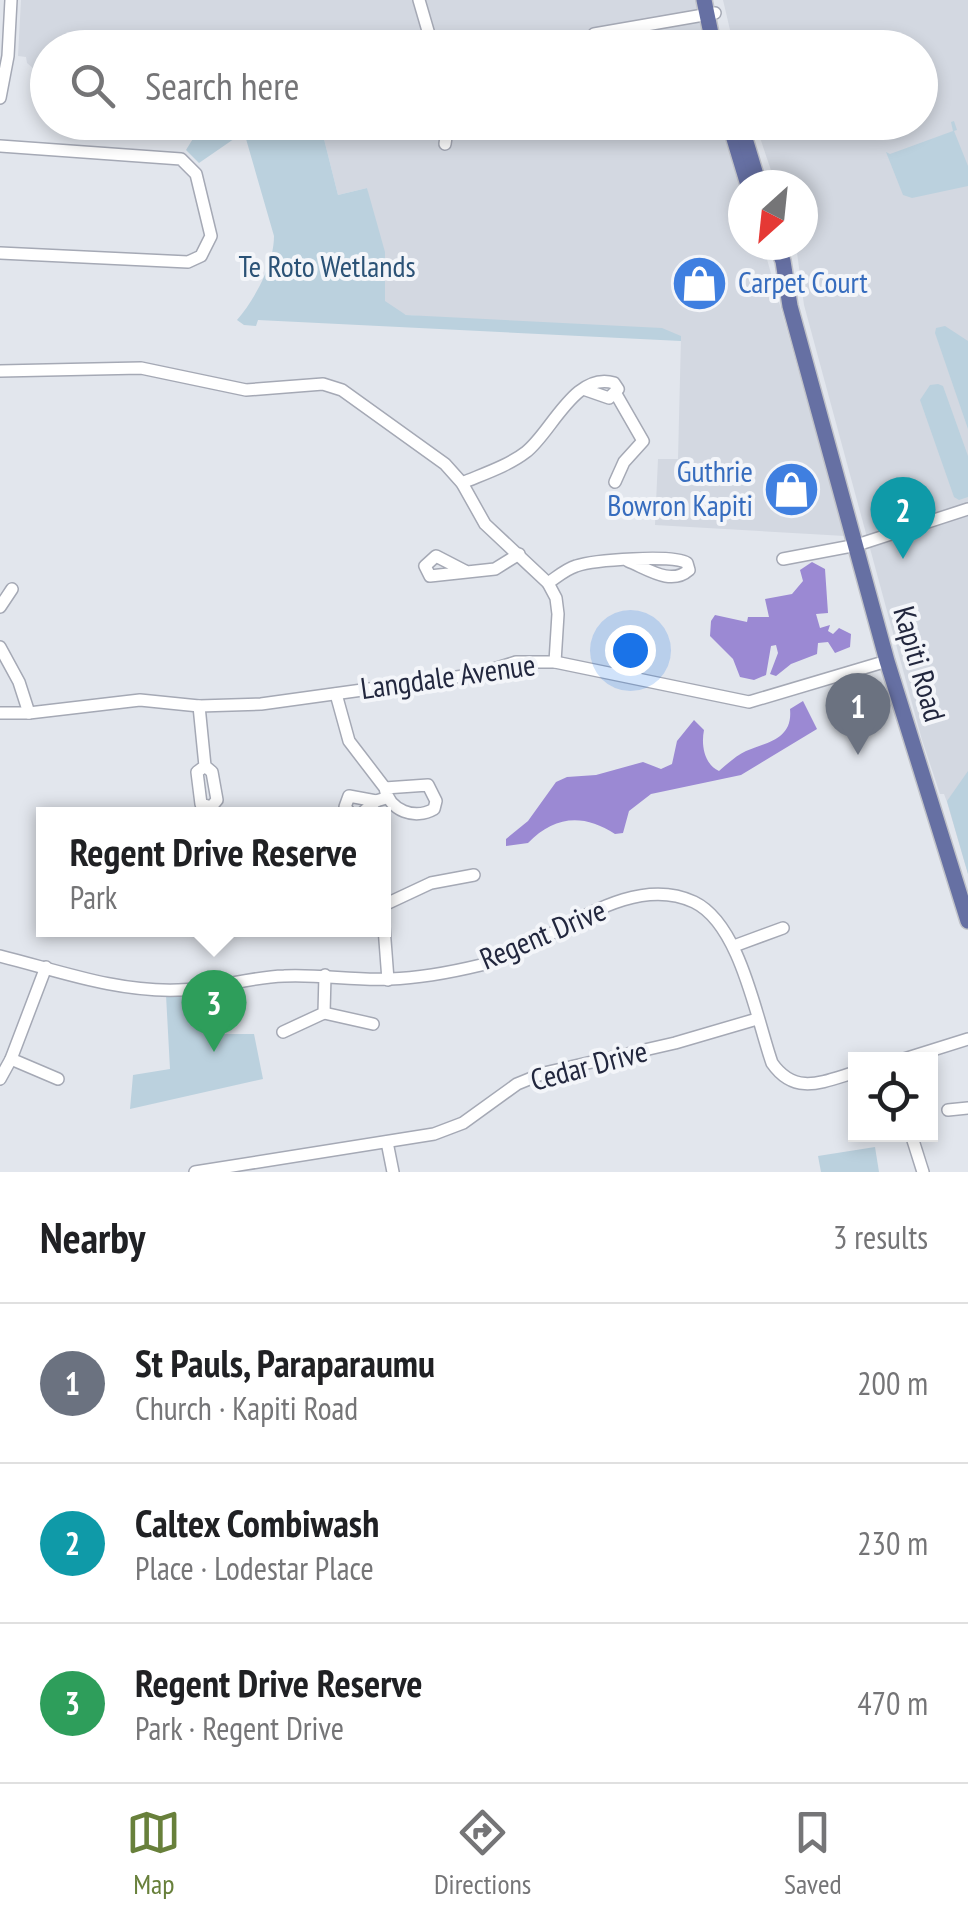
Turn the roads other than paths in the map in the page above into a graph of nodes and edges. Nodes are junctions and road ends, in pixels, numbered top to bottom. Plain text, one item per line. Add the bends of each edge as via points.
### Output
1 (11, 0) edge
2 (419, 0) edge
3 (710, 7) edge
4 (428, 30) edge
5 (611, 30) edge
6 (0, 98) edge
7 (446, 140) edge
8 (734, 140) edge
9 (745, 140) edge
10 (445, 144) dead end
11 (0, 146) edge
12 (743, 170) edge
13 (754, 170) edge
14 (0, 254) edge
15 (783, 260) edge
16 (0, 371) edge
17 (614, 482) dead end
18 (462, 483) junction
19 (968, 509) edge
20 (857, 545) junction
21 (519, 554) junction
22 (783, 559) dead end
23 (628, 561) dead end
24 (465, 570) dead end
25 (548, 582) junction
26 (12, 588) dead end
27 (0, 607) edge
28 (0, 647) edge
29 (887, 660) junction
30 (556, 662) junction
31 (336, 694) junction
32 (199, 706) junction
33 (0, 713) edge
34 (29, 713) junction
35 (205, 766) dead end
36 (383, 796) junction
37 (345, 807) edge
38 (370, 807) edge
39 (474, 874) dead end
40 (391, 902) edge
41 (968, 920) edge
42 (783, 928) dead end
43 (385, 937) edge
44 (734, 946) junction
45 (0, 956) edge
46 (46, 968) junction
47 (325, 975) junction
48 (388, 980) junction
49 (324, 1013) junction
50 (756, 1019) junction
51 (372, 1024) dead end
52 (282, 1032) dead end
53 (968, 1039) edge
54 (927, 1052) edge
55 (11, 1059) junction
56 (848, 1074) edge
57 (0, 1079) edge
58 (58, 1079) dead end
59 (968, 1108) edge
60 (948, 1110) dead end
61 (388, 1142) junction
62 (914, 1142) edge
63 (195, 1172) edge
64 (393, 1172) edge
65 (923, 1172) edge

1 - 6 street
2 - 4 street
3 - 5 street
7 - 10 street
8 - 12 main road
9 - 13 main road
11 - 14 street via 181,158 196,174 211,236 201,256 188,262
15 - 20 main road, Kapiti Road
16 - 18 street via 142,368 246,390 332,386 445,464
17 - 18 street via 643,440 616,394 586,390 570,399 525,453
18 - 21 street via 485,524
19 - 20 street
20 - 22 street
20 - 29 main road, Kapiti Road
21 - 24 street via 495,569
21 - 25 street
23 - 25 street via 578,565
25 - 30 street via 558,614
26 - 27 street
28 - 34 street
29 - 30 street, Langdale Avenue via 749,702
29 - 41 main road, Kapiti Road
30 - 31 street, Langdale Avenue via 516,662 478,674
31 - 32 street, Langdale Avenue
31 - 36 street via 349,741
32 - 34 street, Langdale Avenue via 140,700
32 - 35 street
33 - 34 street, Langdale Avenue
36 - 37 street via 349,796
36 - 38 street
39 - 40 street via 421,886
42 - 44 street
43 - 48 street
44 - 48 street, Regent Drive via 693,902 653,896 581,916 484,964
44 - 50 street, Regent Drive
45 - 46 street, Regent Drive
46 - 47 street, Regent Drive via 157,990
46 - 55 street
47 - 48 street, Regent Drive
47 - 49 street
49 - 51 street
49 - 52 street
50 - 56 street, Regent Drive via 781,1076 811,1084
50 - 61 street, Cedar Drive via 544,1074 517,1084 449,1130
53 - 54 street
55 - 57 street
55 - 58 street
59 - 60 street
61 - 63 street, Cedar Drive
61 - 64 street
62 - 65 street

